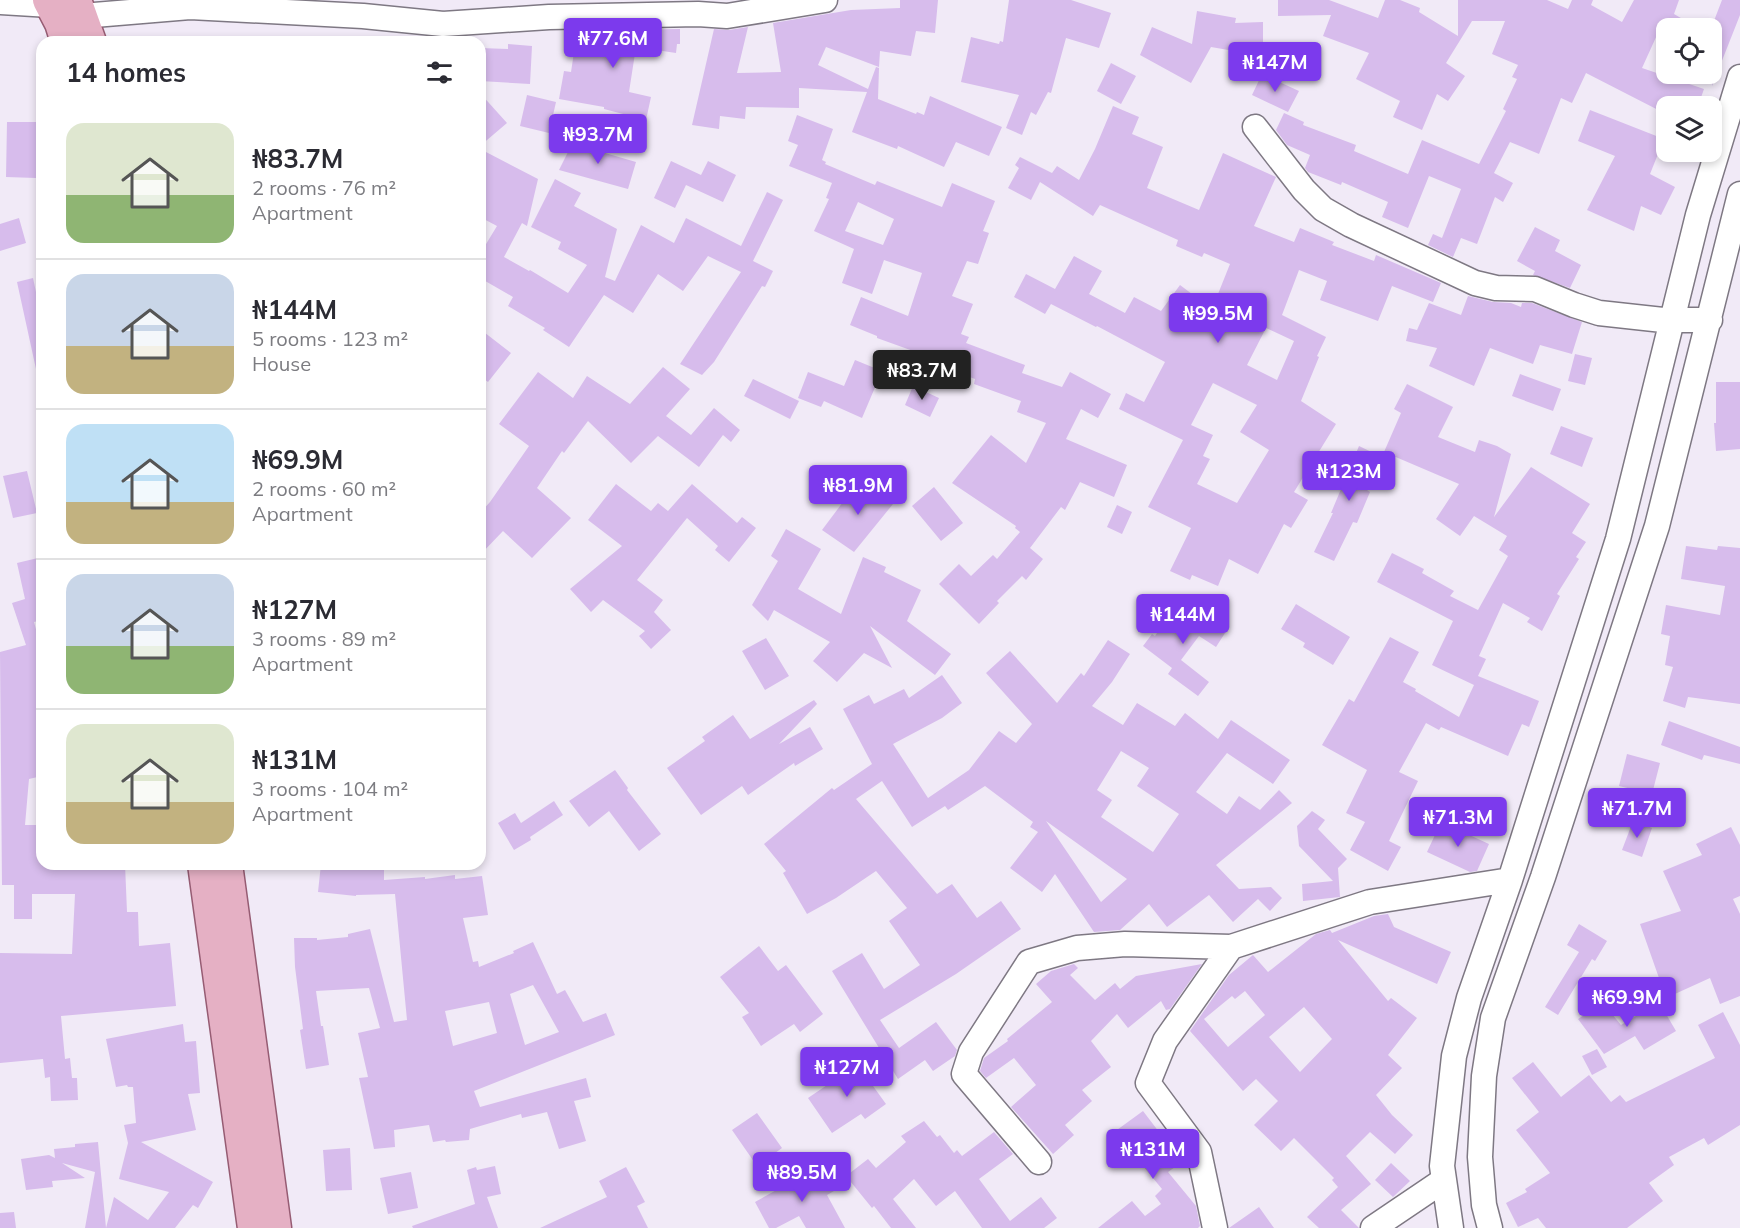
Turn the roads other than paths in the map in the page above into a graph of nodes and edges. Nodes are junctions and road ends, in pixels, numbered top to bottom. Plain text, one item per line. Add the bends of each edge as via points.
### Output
1 (825, 0) edge
2 (0, 3) edge
3 (786, 3) edge
4 (69, 13) edge
5 (64, 36) edge
6 (1740, 78) edge
7 (1255, 127) dead end
8 (1740, 194) edge
9 (1671, 320) junction
10 (1710, 320) junction
11 (204, 870) edge
12 (228, 870) edge
13 (1510, 880) junction
14 (1231, 947) junction
15 (1040, 1162) dead end
16 (1444, 1180) junction
17 (253, 1228) edge
18 (276, 1228) edge
19 (1215, 1228) edge
20 (1373, 1228) edge
21 (1451, 1228) edge
22 (1490, 1228) edge

1 - 3 street
2 - 4 street
3 - 4 street via 727,16 549,17 443,24 190,7
4 - 5 main road via 60,23
6 - 9 street
7 - 9 street via 1323,209 1419,258 1475,283 1535,289 1599,313
8 - 10 street
9 - 10 street
9 - 13 street via 1618,539
10 - 22 street via 1657,526 1493,1018 1484,1076 1480,1157
11 - 17 main road
12 - 18 main road
13 - 14 street via 1370,902
13 - 16 street via 1469,998 1454,1056 1442,1166
14 - 15 street via 1125,944 1077,948 1029,962 971,1052 964,1074
14 - 19 street via 1165,1041 1148,1083 1199,1152
16 - 20 street
16 - 21 street

